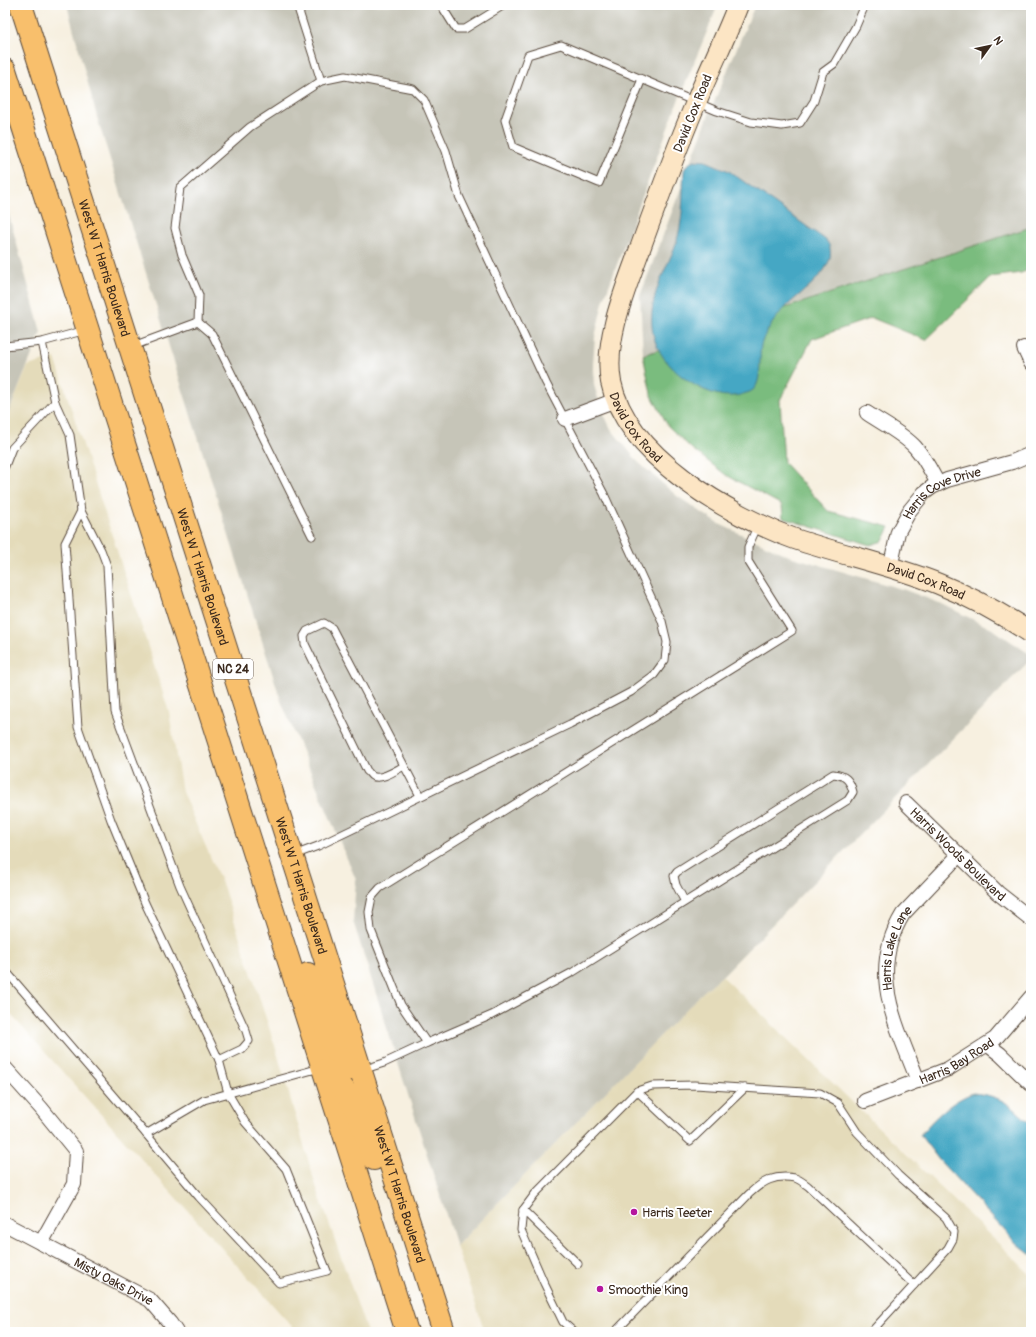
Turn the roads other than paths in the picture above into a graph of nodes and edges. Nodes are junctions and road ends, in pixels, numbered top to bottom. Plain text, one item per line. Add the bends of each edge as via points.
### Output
1 (21, 5) edge
2 (297, 5) edge
3 (441, 5) edge
4 (504, 5) edge
5 (738, 5) edge
6 (865, 5) edge
7 (5, 70) edge
8 (642, 79) junction
9 (321, 81) junction
10 (696, 101) junction
11 (198, 322) junction
12 (88, 330) junction
13 (42, 342) junction
14 (5, 346) edge
15 (130, 347) junction
16 (1024, 348) dead end
17 (1031, 363) edge
18 (616, 400) junction
19 (55, 402) junction
20 (867, 413) dead end
21 (565, 420) junction
22 (1031, 454) edge
23 (5, 466) edge
24 (938, 484) junction
25 (81, 511) junction
26 (758, 524) junction
27 (312, 536) dead end
28 (890, 568) junction
29 (1031, 633) edge
30 (404, 766) junction
31 (420, 796) junction
32 (906, 803) dead end
33 (246, 826) junction
34 (959, 855) junction
35 (292, 856) junction
36 (686, 902) junction
37 (1031, 920) edge
38 (5, 970) edge
39 (1031, 997) edge
40 (427, 1042) junction
41 (988, 1045) junction
42 (219, 1060) junction
43 (5, 1068) edge
44 (322, 1068) junction
45 (360, 1070) junction
46 (918, 1081) junction
47 (1031, 1084) edge
48 (745, 1088) junction
49 (637, 1091) junction
50 (228, 1093) junction
51 (865, 1101) dead end
52 (146, 1134) junction
53 (523, 1210) junction
54 (5, 1224) edge
55 (41, 1243) junction
56 (578, 1264) dead end
57 (914, 1285) junction
58 (431, 1290) junction
59 (176, 1332) edge
60 (407, 1332) edge
61 (444, 1332) edge
62 (574, 1332) edge
63 (614, 1332) edge
64 (871, 1332) edge

1 - 15 main road, West W T Harris Boulevard / NC 24
2 - 9 lane
3 - 4 lane via 456,29 465,29
5 - 10 main road, David Cox Road
6 - 10 lane via 834,64 823,72 814,101 800,123 782,126 751,122
7 - 12 main road, NC 24
8 - 8 lane via 561,45 528,55 505,120 513,147 599,183
8 - 10 lane
9 - 11 lane via 250,127 180,188 175,228 182,255 199,295
9 - 21 lane via 345,76 414,89 424,100 446,151 459,196
10 - 18 main road, David Cox Road via 622,299 610,350 611,382
11 - 15 lane
11 - 27 lane via 212,334
12 - 13 lane
12 - 33 main road, NC 24
13 - 14 lane
13 - 19 lane
15 - 35 main road, West W T Harris Boulevard / NC 24
16 - 17 street
18 - 21 street
18 - 26 main road, David Cox Road via 631,428 666,465 710,498
19 - 23 lane via 12,448
19 - 25 lane via 70,435
20 - 24 street via 915,447 928,464
21 - 31 lane via 604,494 662,621 667,642 665,660 654,675 632,692
22 - 24 street, Harris Cove Drive
24 - 28 street, Harris Cove Drive via 924,493 910,510 898,532
25 - 42 lane via 65,543 78,727 111,820 145,903
25 - 42 lane via 107,566 115,712 180,886 248,1036 249,1041 242,1049
26 - 28 main road, David Cox Road via 795,539
26 - 40 lane via 748,546 748,561 792,631 380,888 372,897 369,912 370,930 401,1005
28 - 29 main road, David Cox Road via 938,583 971,598
30 - 30 lane via 332,628 324,623 307,631 304,636 305,644 367,771 378,777
30 - 31 lane
31 - 35 lane
32 - 34 street, Harris Woods Boulevard
33 - 44 main road, NC 24
33 - 45 main road via 278,889 334,1048 348,1067
34 - 37 street, Harris Woods Boulevard via 998,893
34 - 46 street, Harris Lake Lane via 903,914 887,953 887,994
35 - 45 main road, West W T Harris Boulevard / NC 24
36 - 36 lane via 848,800 853,792 847,778 841,774 833,774 677,872 674,876 676,885
36 - 40 lane via 574,972 492,1015
38 - 52 lane
39 - 41 street, Harris Bay Road
40 - 45 lane via 384,1063
41 - 46 street, Harris Bay Road via 948,1069
41 - 47 street
42 - 50 lane
43 - 55 street via 76,1151 74,1184
44 - 50 lane
44 - 58 main road via 335,1078 354,1104 393,1209
44 - 60 main road, NC 24
45 - 58 main road, West W T Harris Boulevard / NC 24
46 - 51 street, Harris Bay Road
48 - 49 lane via 652,1086
48 - 49 lane via 690,1142
48 - 57 lane via 820,1093 838,1103 857,1132 898,1175 946,1218 954,1232 953,1239 948,1248
49 - 53 lane via 535,1194
50 - 52 lane via 204,1100
50 - 52 lane via 245,1122 286,1169 327,1271 279,1283 199,1197
53 - 56 lane
53 - 62 lane via 521,1230 563,1322
54 - 55 street, Misty Oaks Drive
55 - 59 street, Misty Oaks Drive via 150,1300
57 - 63 lane via 808,1186 795,1178 773,1177 749,1194
57 - 64 lane
58 - 61 main road, West W T Harris Boulevard / NC 24

